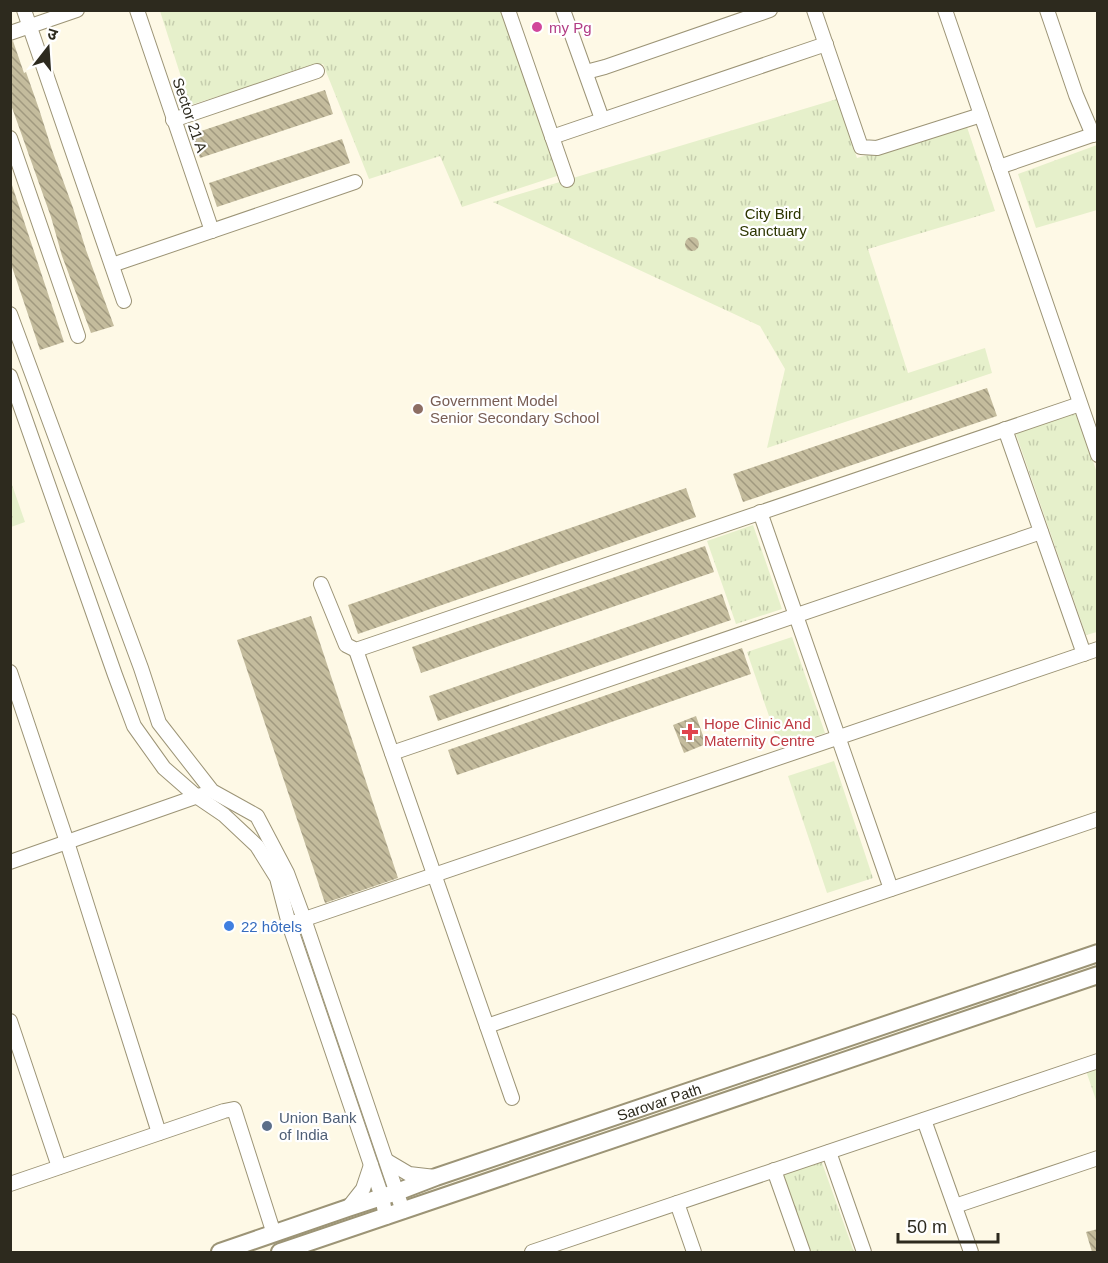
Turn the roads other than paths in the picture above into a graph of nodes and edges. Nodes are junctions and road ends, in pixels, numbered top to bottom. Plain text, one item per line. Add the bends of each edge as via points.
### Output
1 (24, 10) edge
2 (77, 10) edge
3 (137, 10) edge
4 (563, 10) edge
5 (770, 10) edge
6 (814, 10) edge
7 (945, 10) edge
8 (1047, 10) edge
9 (510, 11) edge
10 (30, 27) junction
11 (10, 33) edge
12 (826, 44) junction
13 (316, 71) dead end
14 (586, 72) junction
15 (981, 115) junction
16 (602, 119) junction
17 (173, 120) junction
18 (1095, 134) edge
19 (552, 137) junction
20 (10, 138) edge
21 (999, 167) junction
22 (567, 180) dead end
23 (355, 182) dead end
24 (212, 231) junction
25 (112, 265) junction
26 (124, 301) dead end
27 (10, 314) edge
28 (78, 336) dead end
29 (10, 376) edge
30 (1080, 404) junction
31 (1005, 429) junction
32 (1098, 455) edge
33 (760, 512) junction
34 (1041, 532) junction
35 (321, 584) dead end
36 (796, 615) junction
37 (356, 650) junction
38 (1091, 651) edge
39 (10, 672) edge
40 (839, 737) junction
41 (392, 753) junction
42 (212, 791) junction
43 (195, 796) junction
44 (1098, 819) edge
45 (67, 842) junction
46 (10, 862) edge
47 (435, 874) junction
48 (891, 889) junction
49 (304, 919) junction
50 (289, 924) junction
51 (1098, 953) edge
52 (1098, 975) edge
53 (11, 1026) edge
54 (487, 1026) junction
55 (1098, 1061) edge
56 (512, 1098) dead end
57 (924, 1120) junction
58 (159, 1133) junction
59 (829, 1152) junction
60 (386, 1158) junction
61 (1098, 1158) edge
62 (370, 1163) junction
63 (59, 1167) junction
64 (774, 1170) junction
65 (436, 1177) junction
66 (10, 1184) edge
67 (390, 1195) junction
68 (677, 1203) junction
69 (955, 1206) junction
70 (348, 1208) junction
71 (403, 1211) junction
72 (386, 1217) junction
73 (274, 1233) junction
74 (226, 1252) edge
75 (280, 1252) edge
76 (532, 1252) edge
77 (694, 1252) edge
78 (803, 1252) edge
79 (864, 1252) edge
80 (971, 1252) edge

1 - 10 street
2 - 10 street
3 - 17 street, Sector 21 A
4 - 14 street
5 - 14 street
6 - 12 street
7 - 15 street
8 - 18 street via 1076,95
9 - 19 street
10 - 11 street
10 - 25 street
12 - 15 street via 861,147 877,148
12 - 16 street
13 - 17 street
14 - 16 street
15 - 21 street
16 - 19 street
17 - 24 street, Sector 21 A
18 - 21 street
19 - 22 street
20 - 28 street
21 - 30 street
23 - 24 street
24 - 25 street
25 - 26 street
27 - 42 street via 159,723
29 - 43 street via 134,726 164,768
30 - 31 street
30 - 32 street
31 - 33 street
31 - 34 street
33 - 36 street
33 - 37 street
34 - 36 street
34 - 38 street
35 - 37 street via 346,645
36 - 40 street
36 - 41 street
37 - 41 street
38 - 40 street
39 - 45 street
40 - 47 street
40 - 48 street
41 - 47 street
42 - 43 street
42 - 49 street via 257,816 287,873
43 - 45 street
43 - 50 street via 224,815 256,846 277,878
44 - 48 street
45 - 46 street
45 - 58 street
47 - 49 street
47 - 54 street
48 - 54 street
49 - 50 street
49 - 60 street
50 - 62 street
51 - 65 main road, Sarovar Path
52 - 71 main road, Sarovar Path
53 - 63 street
54 - 56 street
55 - 57 street
57 - 59 street
57 - 69 street
58 - 63 street
58 - 73 street via 234,1109
59 - 64 street
59 - 79 street
60 - 62 street
60 - 65 street via 409,1174
60 - 67 street
61 - 69 street
62 - 67 street
62 - 70 street via 363,1189
63 - 66 street
64 - 68 street
64 - 78 street
65 - 67 main road, Sarovar Path
67 - 70 main road, Sarovar Path
67 - 71 street
67 - 72 street
68 - 76 street
68 - 77 street
69 - 80 street
70 - 73 main road, Sarovar Path
71 - 72 main road, Sarovar Path
72 - 75 main road, Sarovar Path
73 - 74 main road, Sarovar Path

